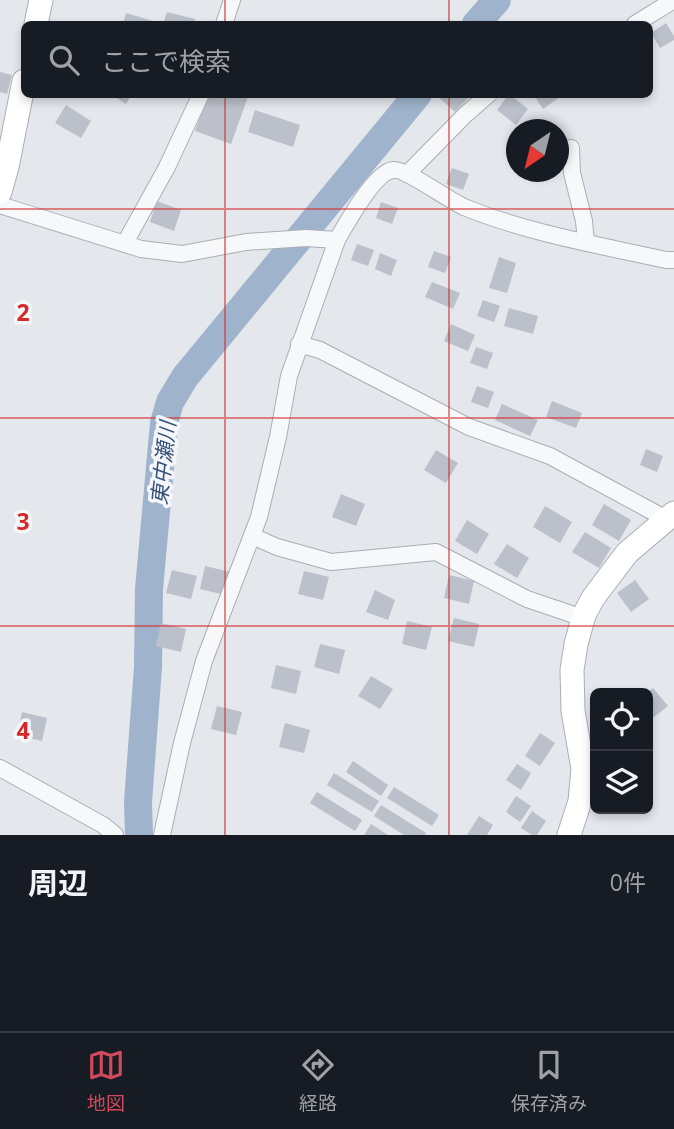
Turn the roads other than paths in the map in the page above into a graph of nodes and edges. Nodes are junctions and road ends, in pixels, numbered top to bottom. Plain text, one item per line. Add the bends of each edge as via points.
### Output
1 (41, 0) edge
2 (232, 0) edge
3 (674, 0) edge
4 (37, 21) edge
5 (225, 21) edge
6 (640, 21) edge
7 (21, 95) edge
8 (199, 98) edge
9 (484, 98) edge
10 (571, 148) dead end
11 (407, 174) junction
12 (0, 192) edge
13 (0, 205) edge
14 (337, 240) junction
15 (586, 242) junction
16 (125, 243) junction
17 (674, 260) edge
18 (299, 344) junction
19 (668, 518) edge
20 (252, 536) junction
21 (583, 618) junction
22 (0, 768) edge
23 (115, 835) edge
24 (162, 835) edge
25 (569, 835) edge

1 - 4 street
2 - 5 street
3 - 6 street
7 - 12 street
8 - 16 street
9 - 11 street
10 - 15 street
11 - 14 street via 395,169 378,177
11 - 15 street via 481,214
13 - 16 street
14 - 16 street via 246,242 182,254
14 - 18 street
15 - 17 street
18 - 19 street via 320,350 469,427 550,456
18 - 20 street
19 - 21 street via 627,553
20 - 21 street via 331,562 436,552 527,599
20 - 24 street via 204,660
21 - 25 street via 572,670 573,711 583,769 580,801
22 - 23 street

